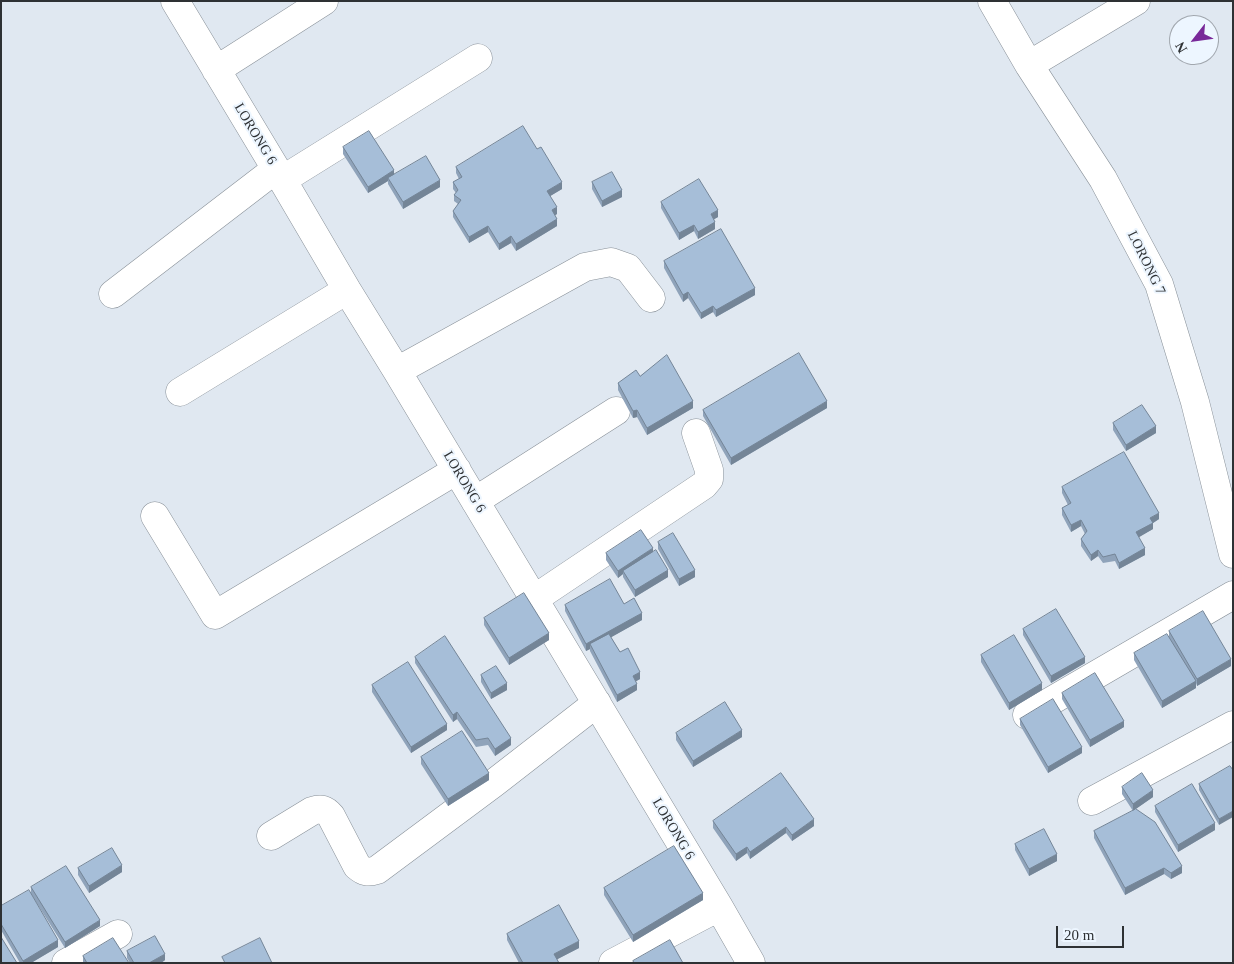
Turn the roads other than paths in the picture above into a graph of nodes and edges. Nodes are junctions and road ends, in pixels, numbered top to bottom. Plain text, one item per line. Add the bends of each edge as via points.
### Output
1 (175, 1) edge
2 (324, 1) edge
3 (992, 1) edge
4 (1136, 1) edge
5 (478, 58) dead end
6 (1029, 65) junction
7 (216, 70) junction
8 (279, 174) junction
9 (347, 290) junction
10 (113, 294) dead end
11 (651, 298) dead end
12 (397, 371) junction
13 (180, 392) dead end
14 (616, 411) dead end
15 (696, 433) dead end
16 (457, 470) junction
17 (475, 501) junction
18 (155, 516) dead end
19 (1233, 554) edge
20 (1233, 596) edge
21 (534, 599) junction
22 (597, 703) junction
23 (1027, 715) edge
24 (1233, 725) edge
25 (1092, 801) dead end
26 (271, 836) dead end
27 (720, 907) junction
28 (118, 934) dead end
29 (66, 963) edge
30 (613, 963) edge
31 (751, 963) edge

1 - 7 street, LORONG 6
2 - 7 street
3 - 6 street, LORONG 7
4 - 6 street
5 - 8 street
6 - 19 street, LORONG 7 via 1103,179 1159,284 1195,402
7 - 8 street, LORONG 6
8 - 9 street, LORONG 6
8 - 10 street
9 - 12 street, LORONG 6
9 - 13 street
11 - 12 street via 628,268 611,262 585,267
12 - 16 street, LORONG 6
14 - 17 street
15 - 21 street via 709,470 709,479 704,485
16 - 17 street, LORONG 6
16 - 18 street via 214,615
17 - 21 street, LORONG 6
20 - 23 street
21 - 22 street, LORONG 6
22 - 26 street via 370,873 357,866 326,811 312,811
22 - 27 street, LORONG 6
24 - 25 street
27 - 30 street
27 - 31 street, LORONG 6
28 - 29 street

